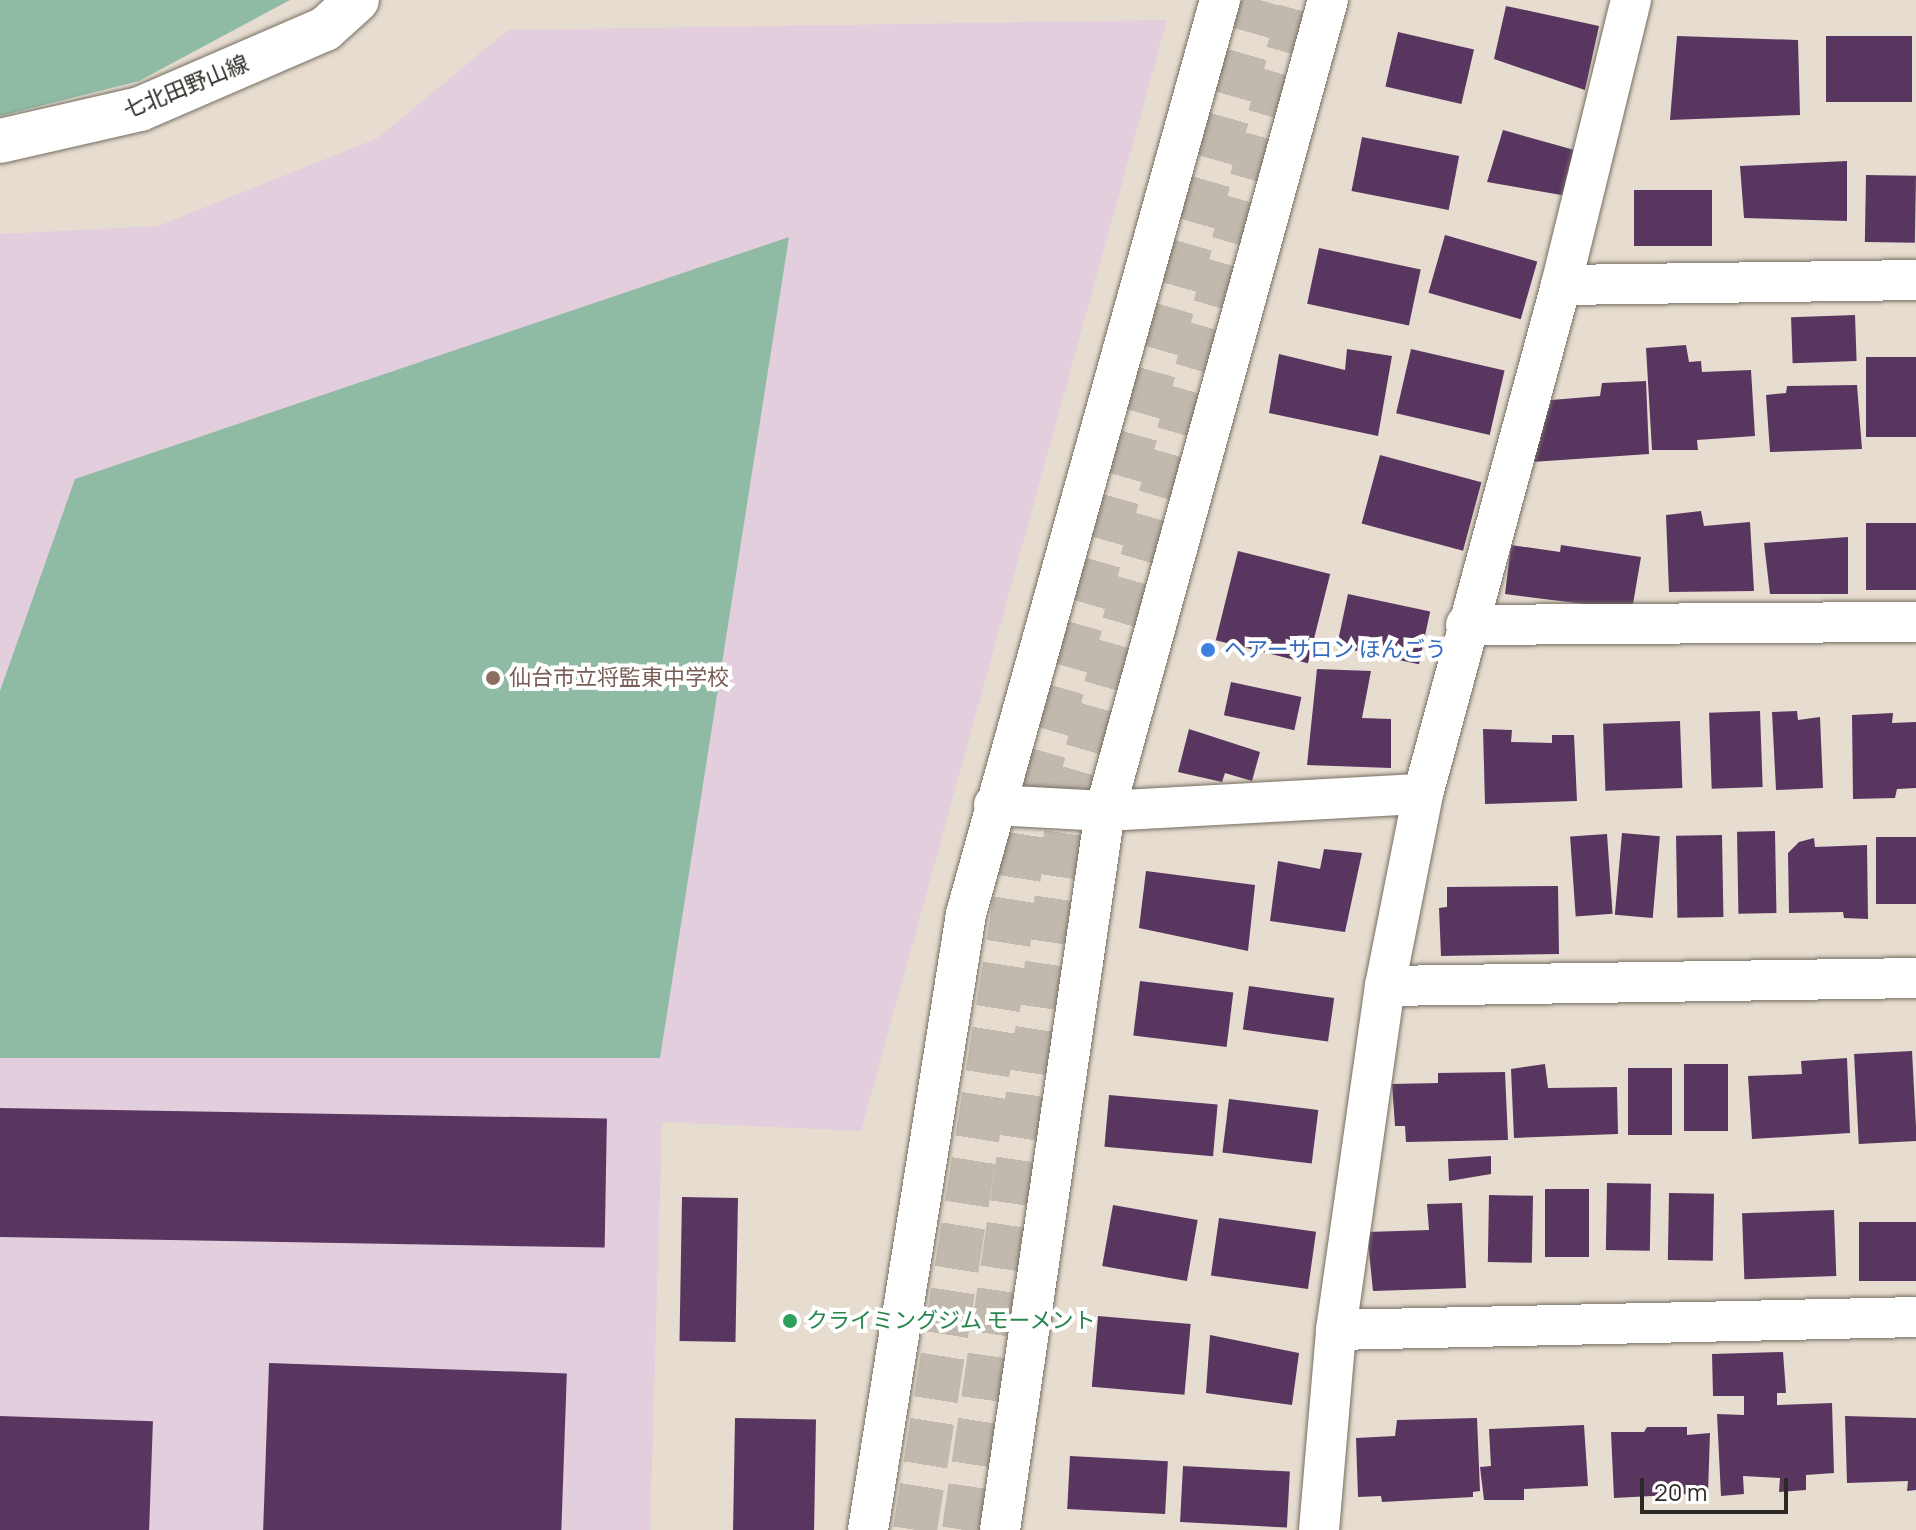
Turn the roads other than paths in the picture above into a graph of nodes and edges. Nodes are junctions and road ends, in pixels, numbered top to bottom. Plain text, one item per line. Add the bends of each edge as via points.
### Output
1 (357, 0) edge
2 (1220, 0) edge
3 (1328, 0) edge
4 (1631, 0) edge
5 (0, 141) edge
6 (1916, 280) edge
7 (1561, 285) junction
8 (1916, 622) edge
9 (1466, 625) junction
10 (1423, 794) junction
11 (994, 805) junction
12 (1105, 811) junction
13 (1916, 978) edge
14 (1385, 986) junction
15 (1916, 1317) edge
16 (1336, 1330) junction
17 (868, 1530) edge
18 (1000, 1530) edge
19 (1319, 1530) edge

1 - 5 street, 七北田野山線 via 325,29 140,109
2 - 11 street
3 - 12 street
4 - 7 street
6 - 7 street
7 - 9 street
8 - 9 street
9 - 10 street
10 - 12 street
10 - 14 street
11 - 12 street
11 - 17 street via 966,914 927,1133
12 - 18 street
13 - 14 street
14 - 16 street
15 - 16 street
16 - 19 street

